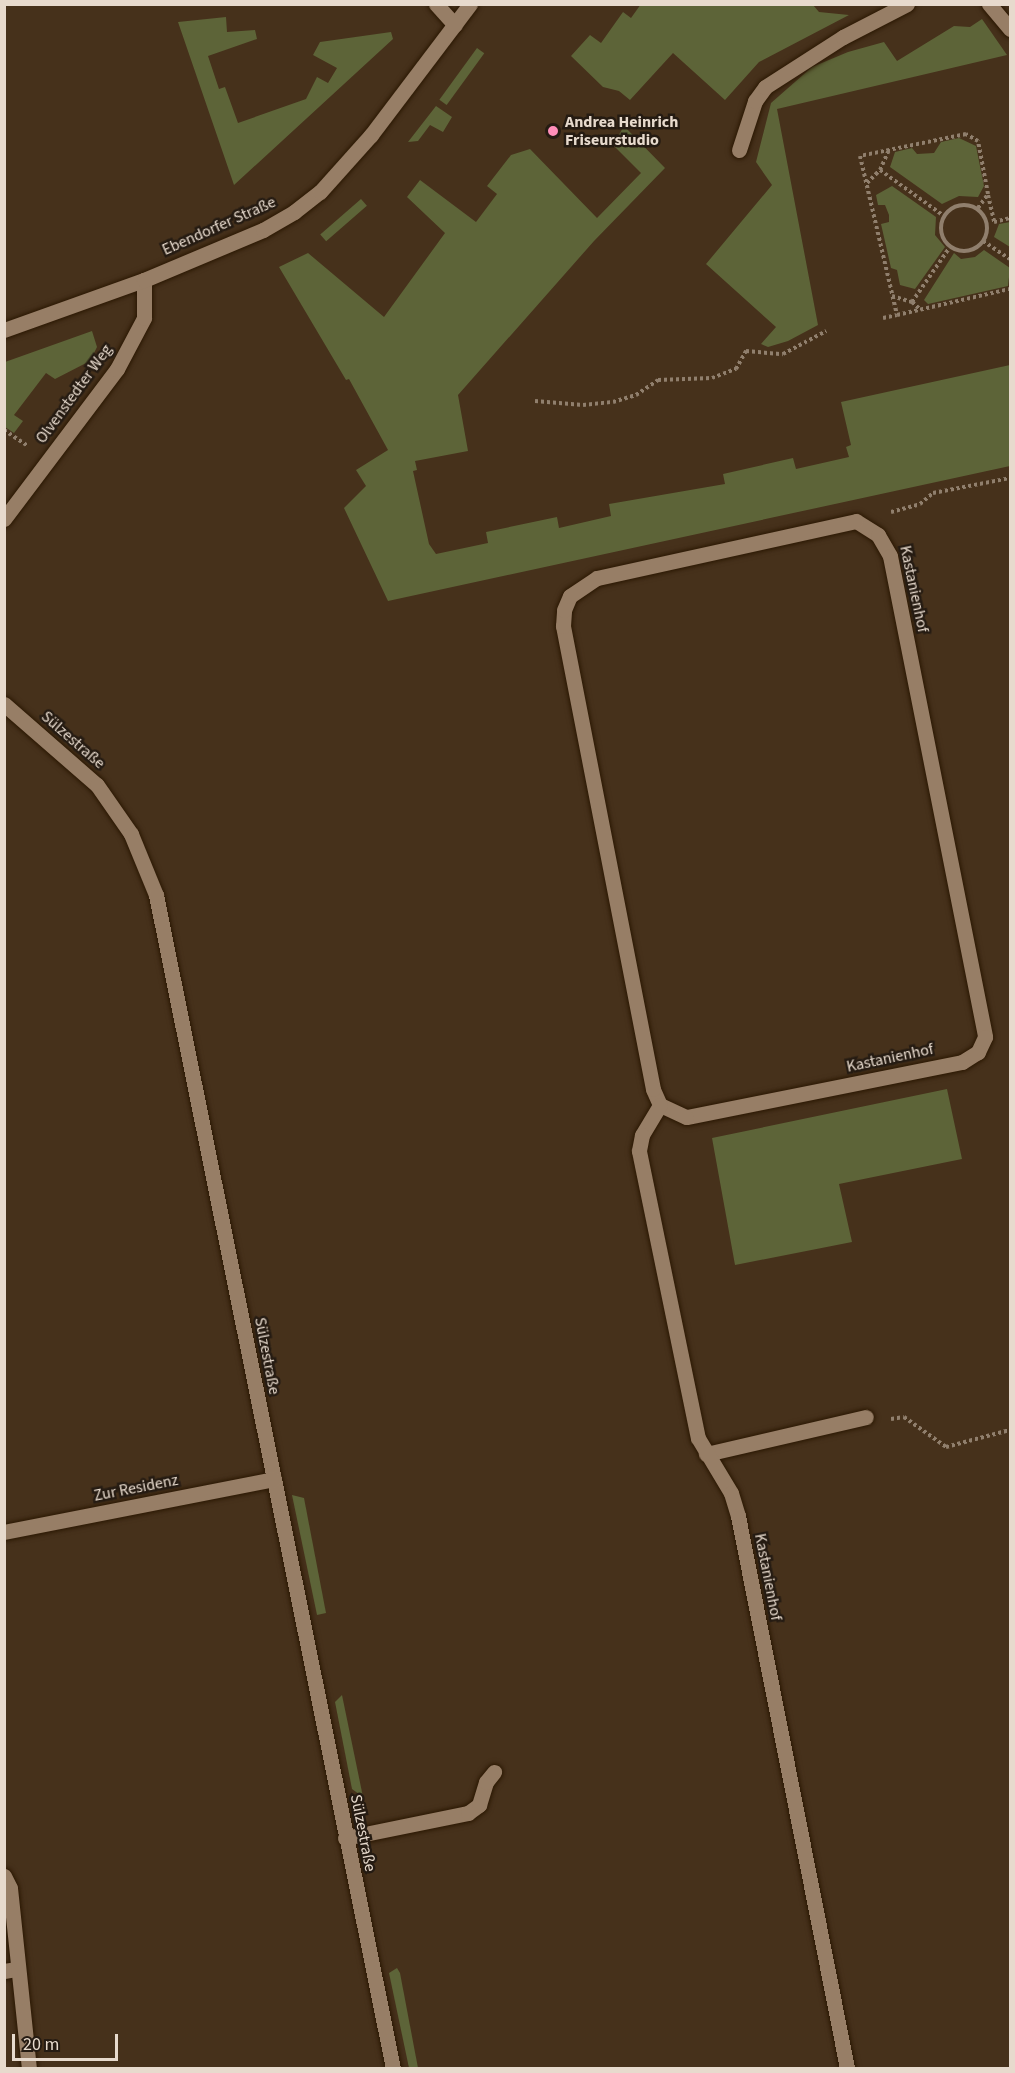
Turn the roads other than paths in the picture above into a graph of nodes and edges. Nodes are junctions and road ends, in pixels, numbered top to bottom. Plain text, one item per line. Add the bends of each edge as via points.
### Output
1 (436, 4) edge
2 (470, 4) edge
3 (907, 4) edge
4 (989, 4) edge
5 (454, 26) junction
6 (1011, 29) edge
7 (739, 150) dead end
8 (144, 280) junction
9 (4, 330) edge
10 (4, 519) edge
11 (4, 704) edge
12 (660, 1105) junction
13 (866, 1417) road end
14 (706, 1454) junction
15 (274, 1479) junction
16 (4, 1532) edge
17 (494, 1772) dead end
18 (345, 1838) junction
19 (4, 1876) edge
20 (11, 1970) edge
21 (29, 2068) edge
22 (393, 2068) edge
23 (847, 2068) edge

1 - 5 street
2 - 5 street, Ebendorfer Straße
3 - 7 street via 843,37 765,87 755,101
4 - 6 street
5 - 8 street, Ebendorfer Straße via 371,135 320,192 263,230
8 - 9 street, Ebendorfer Straße
8 - 10 street, Olvenstedter Weg via 144,318 117,369
11 - 15 street, Sülzestraße via 97,785 115,808 145,863 156,895
12 - 12 street, Kastanienhof via 686,1117 705,1115 962,1062 978,1052 985,1036 890,556 879,535 856,521 597,578 570,596 564,610 565,638 637,1013
12 - 14 street, Kastanienhof via 642,1135 639,1151 698,1438
13 - 14 street
14 - 23 street, Kastanienhof via 731,1493 738,1516
15 - 16 street, Zur Residenz
15 - 18 street, Sülzestraße
17 - 18 street via 486,1782 479,1805 468,1813
18 - 22 street, Sülzestraße
19 - 20 street via 10,1888
20 - 21 street

